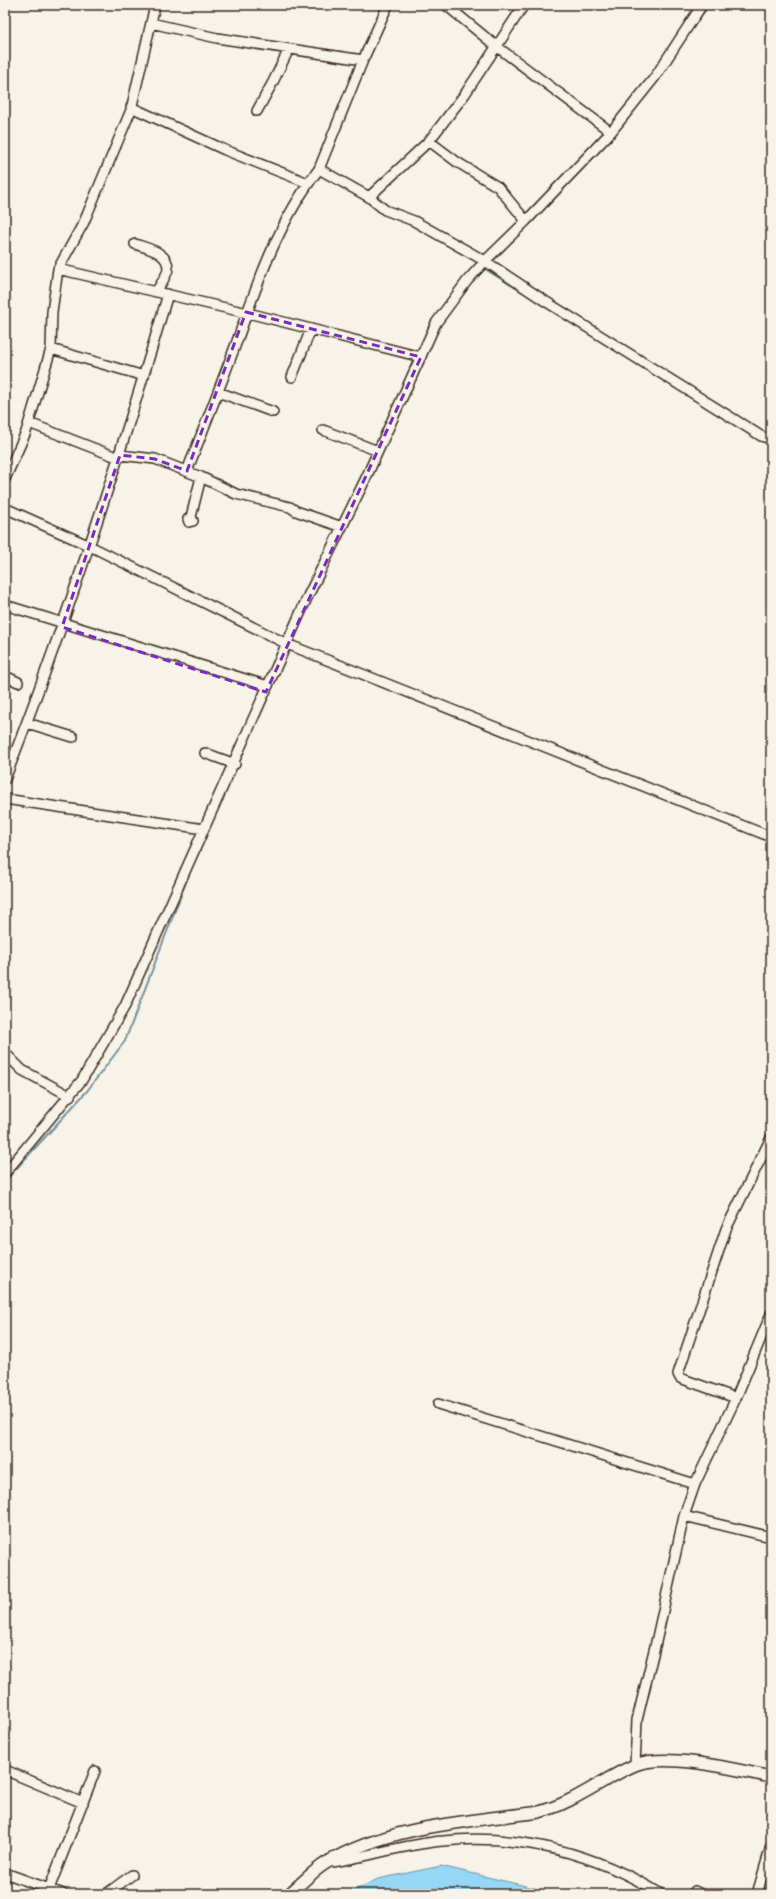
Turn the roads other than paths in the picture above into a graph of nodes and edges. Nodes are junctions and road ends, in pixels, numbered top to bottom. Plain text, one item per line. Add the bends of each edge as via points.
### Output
1 (155, 5) edge
2 (388, 5) edge
3 (446, 5) edge
4 (524, 5) edge
5 (699, 6) edge
6 (151, 23) junction
7 (496, 46) junction
8 (289, 49) junction
9 (363, 60) junction
10 (131, 107) junction
11 (257, 111) dead end
12 (611, 132) junction
13 (429, 141) junction
14 (319, 169) junction
15 (308, 183) junction
16 (369, 197) junction
17 (526, 221) junction
18 (135, 244) dead end
19 (488, 263) junction
20 (58, 269) junction
21 (156, 292) junction
22 (168, 294) junction
23 (246, 312) junction
24 (311, 329) junction
25 (52, 349) junction
26 (421, 357) junction
27 (144, 376) junction
28 (292, 377) dead end
29 (218, 392) junction
30 (273, 412) dead end
31 (29, 423) junction
32 (323, 430) dead end
33 (771, 439) edge
34 (378, 451) junction
35 (120, 456) junction
36 (187, 471) junction
37 (201, 477) junction
38 (5, 479) edge
39 (5, 508) edge
40 (188, 519) dead end
41 (342, 528) junction
42 (90, 546) junction
43 (5, 605) edge
44 (5, 610) edge
45 (63, 625) junction
46 (295, 646) junction
47 (5, 676) edge
48 (18, 682) dead end
49 (267, 689) junction
50 (27, 723) junction
51 (73, 737) dead end
52 (205, 753) dead end
53 (235, 764) junction
54 (5, 779) edge
55 (5, 799) edge
56 (204, 830) junction
57 (771, 837) edge
58 (5, 1053) edge
59 (70, 1096) junction
60 (771, 1138) edge
61 (5, 1173) edge
62 (771, 1314) edge
63 (736, 1398) junction
64 (438, 1404) dead end
65 (696, 1484) junction
66 (684, 1516) junction
67 (771, 1538) edge
68 (635, 1765) junction
69 (5, 1770) edge
70 (95, 1771) dead end
71 (771, 1777) edge
72 (83, 1803) junction
73 (771, 1846) edge
74 (326, 1863) junction
75 (5, 1873) edge
76 (132, 1875) dead end
77 (49, 1888) junction
78 (63, 1894) edge
79 (106, 1894) edge
80 (288, 1894) edge
81 (661, 1894) edge
82 (757, 1894) edge

1 - 6 street
2 - 9 street
3 - 7 street
4 - 7 street
5 - 12 street via 655,77
6 - 8 street via 218,38
6 - 10 street
7 - 12 street
7 - 13 street via 465,94
8 - 9 street
8 - 11 street
9 - 14 street
10 - 15 street via 225,150
10 - 20 street via 84,222
12 - 17 street
13 - 16 street
13 - 17 street via 498,187
14 - 15 street
14 - 16 street
15 - 23 street via 278,237
16 - 19 street via 385,210 414,221
17 - 19 street
18 - 21 street via 159,252 165,259 167,271
19 - 26 street via 467,281 436,323
19 - 33 street via 761,436
20 - 21 street
20 - 25 street via 52,312
21 - 22 street
22 - 23 street
22 - 27 street
23 - 24 street
23 - 29 street
24 - 26 street
24 - 28 street
25 - 27 street
25 - 31 street
26 - 34 street
27 - 35 street
29 - 30 street
29 - 36 street
31 - 35 street
31 - 38 street
32 - 34 street
34 - 41 street
35 - 36 street via 155,459
35 - 42 street
36 - 37 street
37 - 40 street via 191,517 193,521 189,522
37 - 41 street via 236,494 290,507
39 - 42 street
41 - 46 street
42 - 45 street
42 - 46 street
43 - 45 street
44 - 45 street
45 - 49 street
45 - 50 street
46 - 49 street
46 - 57 street
47 - 48 street
49 - 53 street
50 - 51 street
50 - 54 street
52 - 53 street
53 - 56 street
55 - 56 street
56 - 59 street via 125,1006 101,1051
58 - 59 street via 22,1070
59 - 61 street
60 - 63 street via 726,1229 678,1374 680,1378
62 - 63 street
63 - 65 street
64 - 65 street
65 - 66 street
66 - 67 street
66 - 68 street via 637,1720
68 - 71 street via 648,1761 683,1761
68 - 74 street via 551,1809 413,1830 369,1843
69 - 72 street
70 - 72 street
72 - 77 street
73 - 82 street
74 - 80 street
74 - 81 street via 443,1840 511,1841 560,1850 593,1860 624,1873
75 - 77 street
76 - 79 street
77 - 78 street

